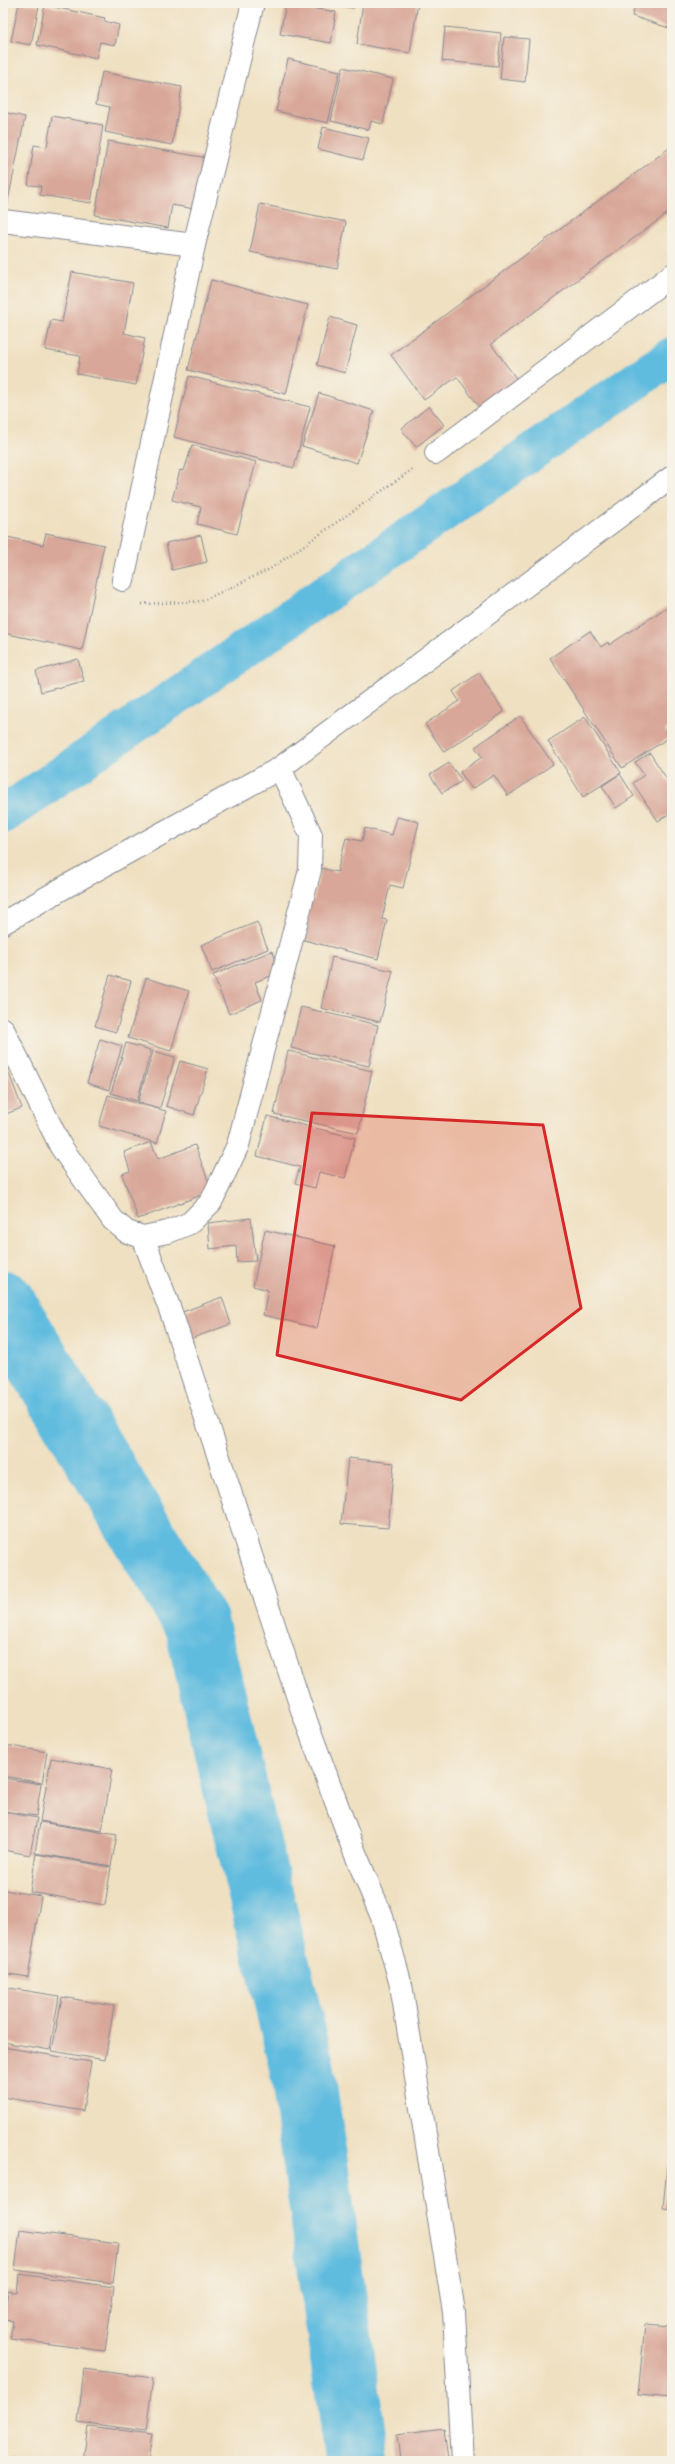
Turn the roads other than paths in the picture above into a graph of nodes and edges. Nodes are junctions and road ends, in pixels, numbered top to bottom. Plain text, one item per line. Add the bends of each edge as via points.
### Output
1 (253, 3) edge
2 (3, 222) edge
3 (194, 245) junction
4 (672, 275) edge
5 (436, 453) road end
6 (672, 477) edge
7 (123, 580) road end
8 (280, 768) junction
9 (3, 923) edge
10 (3, 1029) edge
11 (143, 1237) junction
12 (462, 2461) edge

1 - 3 street
2 - 3 street
3 - 7 street
4 - 5 street
6 - 8 street
8 - 9 street
8 - 11 street via 311,835 310,870 238,1145 211,1202 190,1223 168,1232
10 - 11 street via 61,1147 113,1220 127,1232
11 - 12 street via 187,1360 302,1710 353,1848 382,1917 401,1985 454,2312

